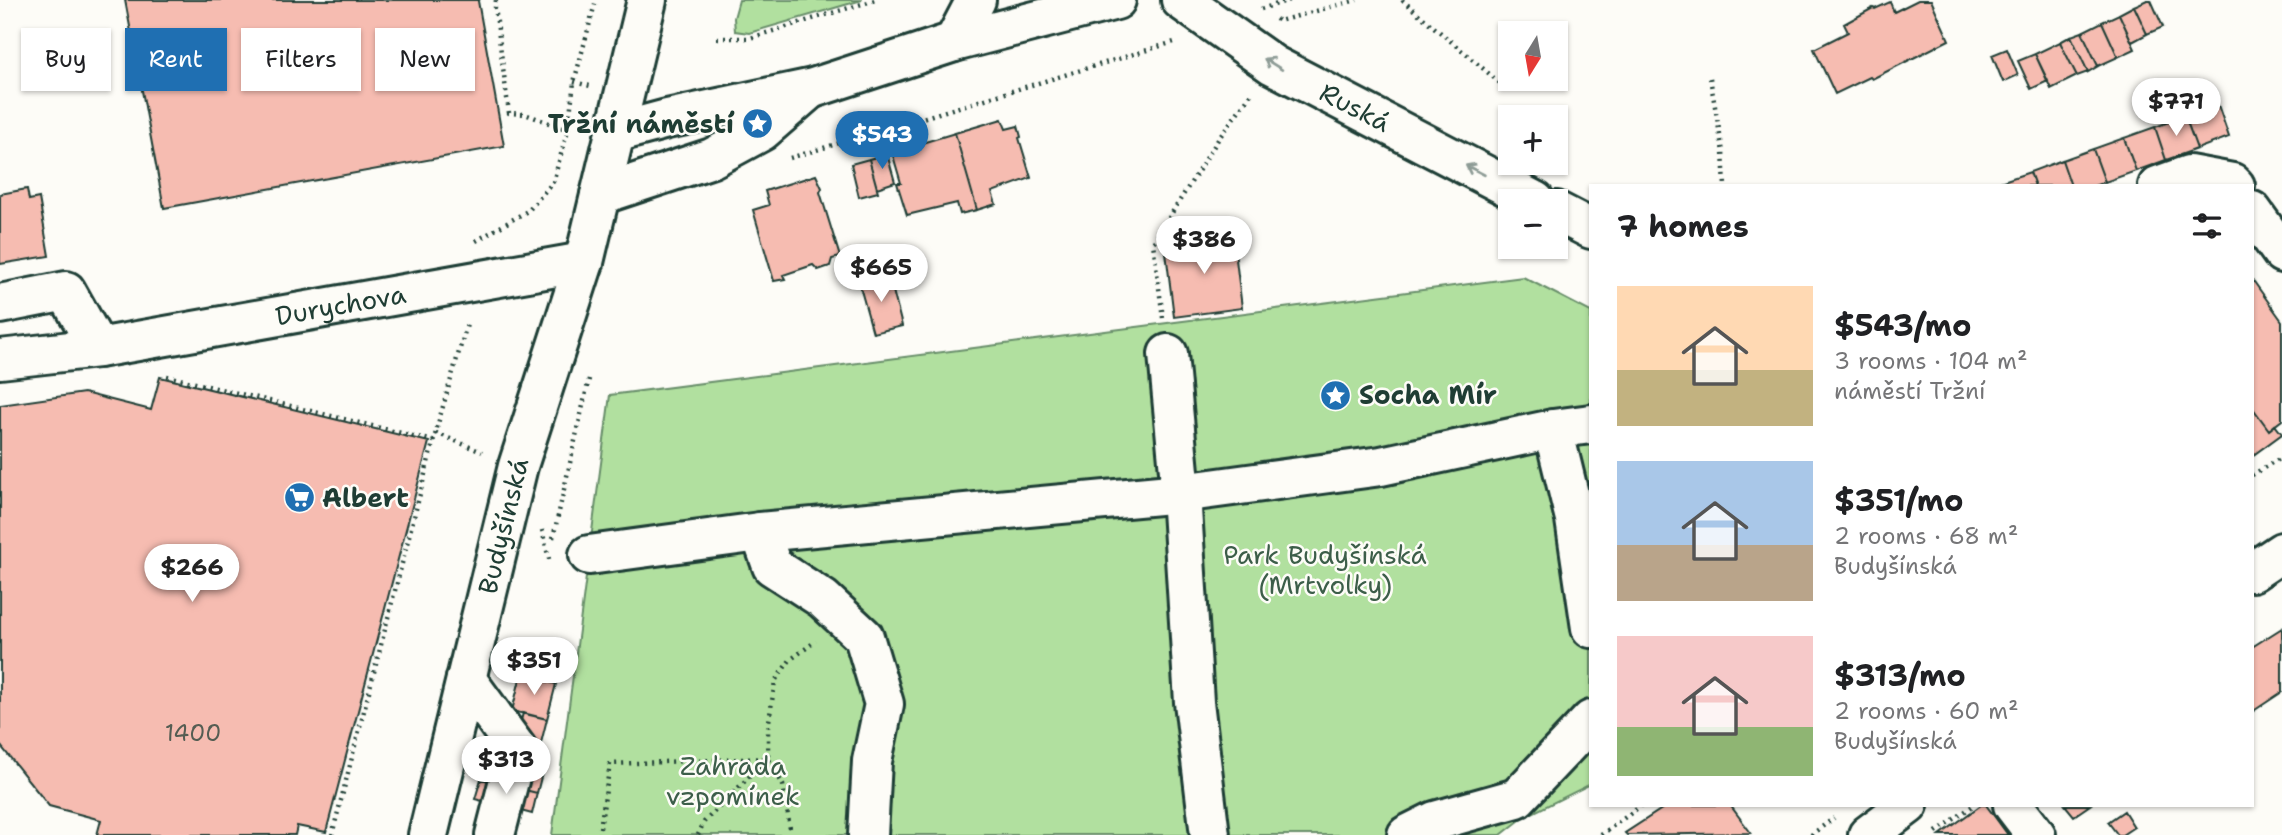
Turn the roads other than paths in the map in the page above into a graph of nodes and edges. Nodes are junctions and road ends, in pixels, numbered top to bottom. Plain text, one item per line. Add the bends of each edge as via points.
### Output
1 (648, 0) edge
2 (976, 0) edge
3 (1116, 0) edge
4 (1181, 0) edge
5 (954, 42) junction
6 (813, 88) junction
7 (615, 133) junction
8 (2164, 184) edge
9 (2233, 184) edge
10 (1512, 189) edge
11 (600, 195) junction
12 (2254, 214) edge
13 (1568, 217) edge
14 (1589, 228) edge
15 (2282, 253) edge
16 (584, 262) junction
17 (0, 304) edge
18 (98, 348) junction
19 (1168, 354) road end
20 (0, 359) edge
21 (1589, 424) edge
22 (1553, 429) junction
23 (1181, 493) junction
24 (760, 532) junction
25 (2282, 552) edge
26 (589, 555) dead end
27 (2254, 571) edge
28 (1589, 614) edge
29 (466, 679) junction
30 (1589, 722) edge
31 (1905, 807) edge
32 (2015, 807) edge
33 (428, 835) edge
34 (495, 835) edge
35 (868, 835) edge
36 (1210, 835) edge
37 (1407, 835) edge
38 (1868, 835) edge
39 (2036, 835) edge

1 - 7 street, Budyšínská
2 - 5 street
3 - 5 street
10 -> 4 street, Ruská via 1273,65
5 - 6 street
6 - 7 street
6 - 11 street via 762,131 712,158
7 - 11 street, Budyšínská
8 - 9 street via 2189,175
11 - 16 street, Budyšínská
12 - 15 street
13 - 14 street
16 - 18 street, Durychova
16 - 29 street, Budyšínská via 518,466
17 - 18 street via 66,291
18 - 20 street, Durychova
19 - 23 street
21 - 22 street
22 - 23 street via 1381,466
22 - 28 street via 1575,519
23 - 24 street
23 - 36 street via 1194,702
24 - 26 street
24 - 35 street via 772,566 823,599 864,637 884,704 872,761
25 - 27 street
29 - 33 street, Budyšínská
29 - 34 street via 517,749
30 - 37 street via 1517,798 1435,821
31 - 38 street
32 - 39 street

